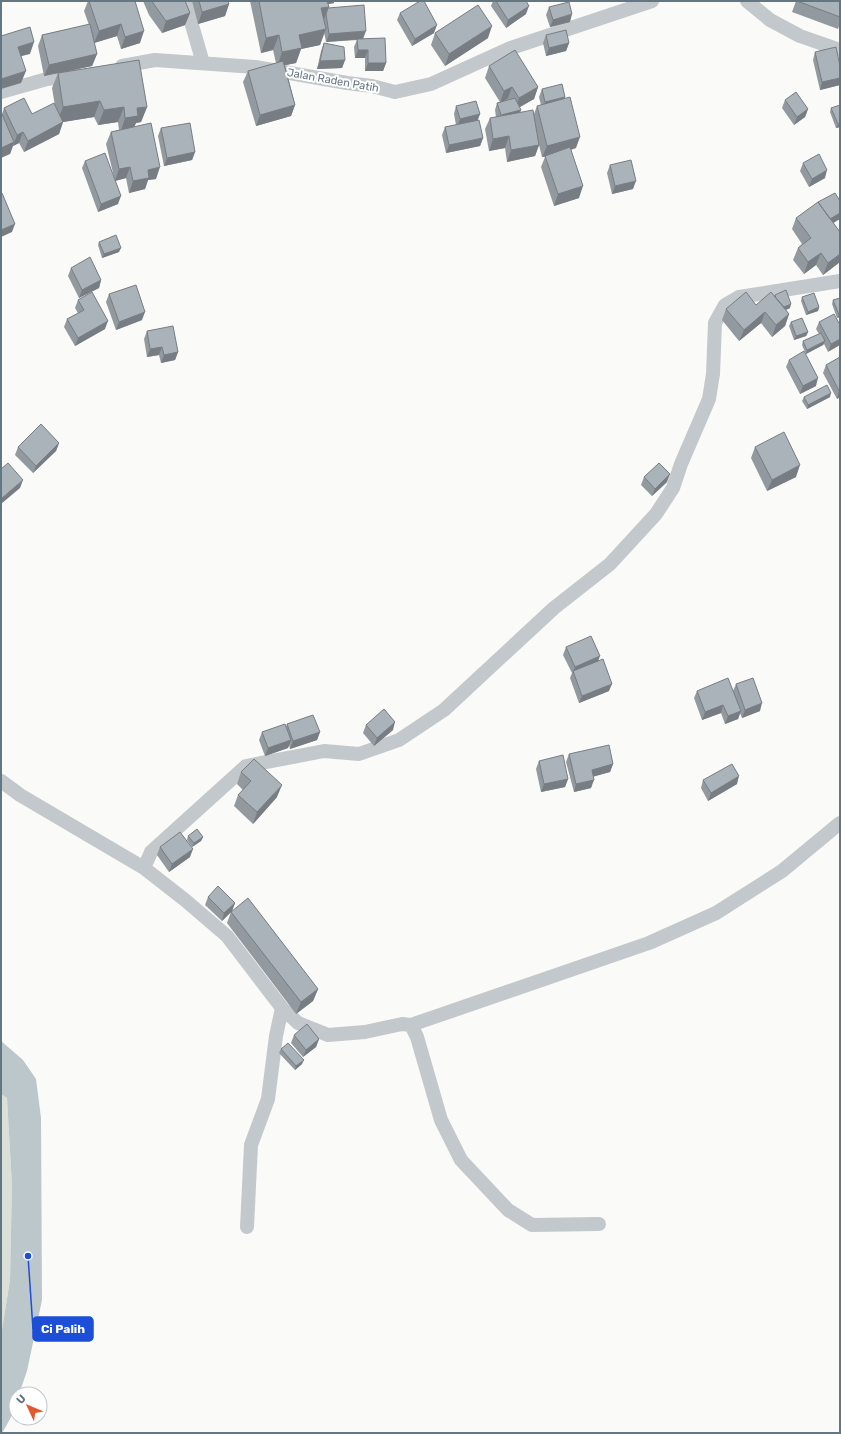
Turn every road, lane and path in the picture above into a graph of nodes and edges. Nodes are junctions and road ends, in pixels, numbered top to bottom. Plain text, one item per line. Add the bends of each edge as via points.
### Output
1 (185, 1) edge
2 (652, 1) edge
3 (747, 1) edge
4 (840, 50) edge
5 (203, 63) junction
6 (106, 70) edge
7 (84, 73) edge
8 (1, 92) edge
9 (840, 281) edge
10 (1, 781) edge
11 (840, 823) edge
12 (144, 868) junction
13 (282, 1008) junction
14 (412, 1025) junction
15 (599, 1224) dead end
16 (247, 1227) dead end

1 - 5 street
2 - 5 street, Jalan Raden Patih via 508,49 431,84 395,92 280,70
3 - 4 street via 770,20 800,36
5 - 6 street, Jalan Raden Patih via 155,60
7 - 8 street via 47,78
9 - 12 street via 739,297 725,305 715,323 713,374 709,399 673,488 656,514 610,564 554,608 444,710 399,740 359,754 324,751 246,766 151,852
10 - 12 street via 20,795
11 - 14 street via 782,871 716,913 649,943
12 - 13 street via 228,936
13 - 14 street via 298,1023 328,1035 365,1032 402,1024
13 - 16 street via 268,1099 251,1145
14 - 15 street via 441,1120 461,1160 508,1210 532,1225

